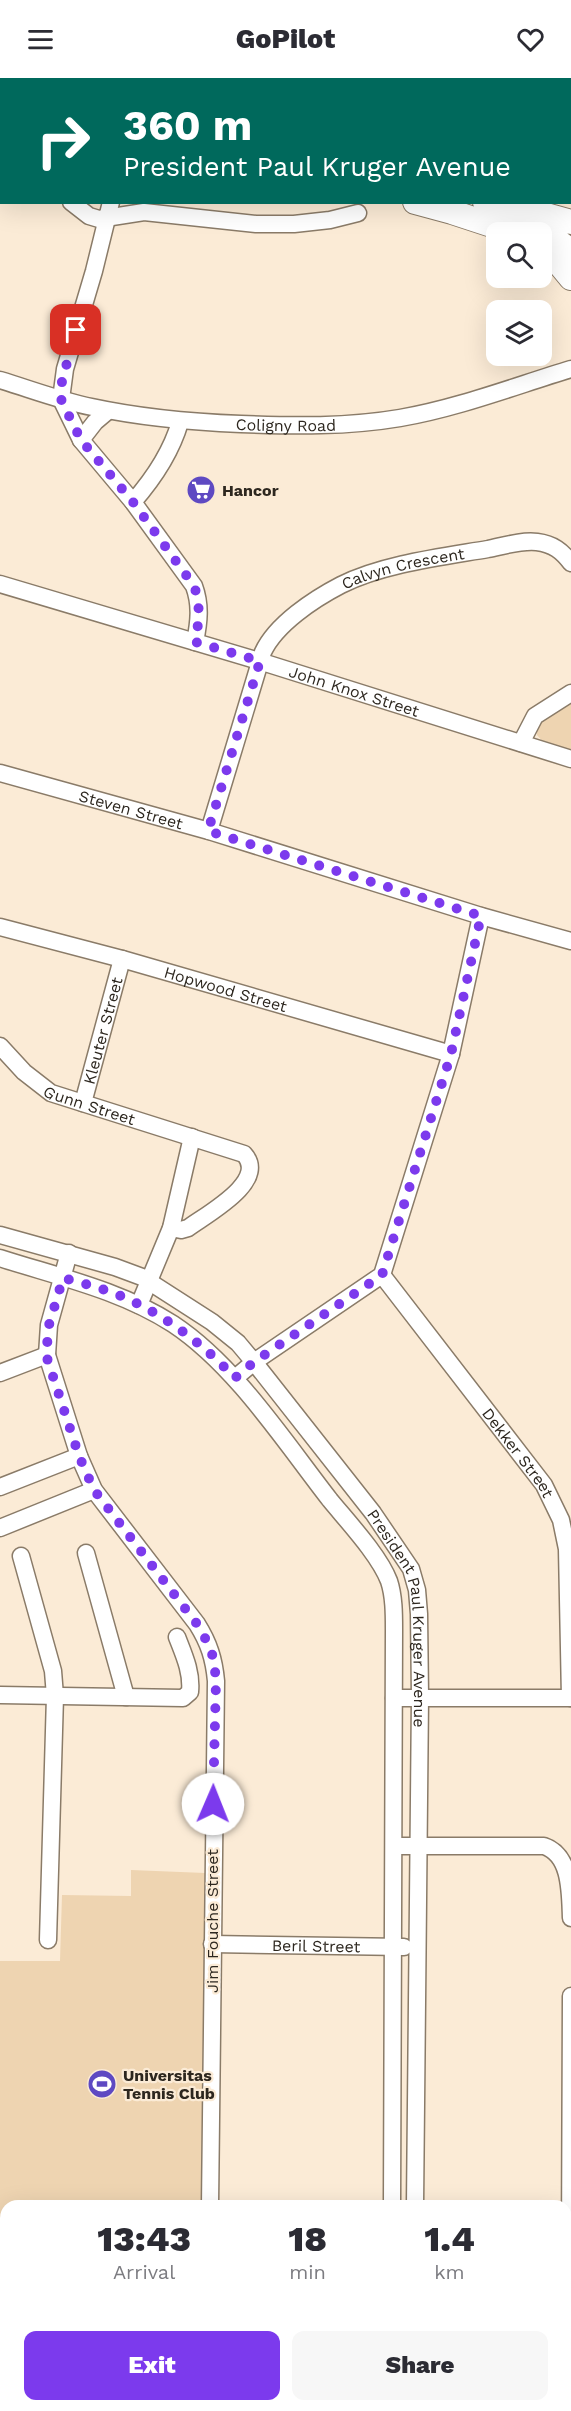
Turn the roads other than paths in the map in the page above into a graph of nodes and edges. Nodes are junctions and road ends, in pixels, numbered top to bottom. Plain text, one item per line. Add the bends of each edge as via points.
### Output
1 (74, 204) edge
2 (422, 204) edge
3 (489, 204) edge
4 (506, 204) edge
5 (118, 210) edge
6 (151, 213) junction
7 (358, 213) dead end
8 (571, 222) edge
9 (486, 223) edge
10 (559, 255) edge
11 (571, 278) edge
12 (571, 369) edge
13 (0, 380) edge
14 (61, 399) junction
15 (108, 411) junction
16 (180, 422) junction
17 (81, 440) junction
18 (133, 502) junction
19 (571, 563) edge
20 (0, 584) edge
21 (195, 642) junction
22 (260, 661) junction
23 (571, 693) edge
24 (521, 743) junction
25 (571, 759) edge
26 (0, 773) edge
27 (208, 831) junction
28 (481, 916) junction
29 (0, 927) edge
30 (571, 941) edge
31 (122, 959) junction
32 (0, 1046) edge
33 (451, 1054) junction
34 (83, 1103) junction
35 (192, 1137) junction
36 (171, 1228) junction
37 (0, 1235) edge
38 (69, 1253) junction
39 (0, 1258) edge
40 (382, 1275) junction
41 (63, 1278) junction
42 (149, 1281) junction
43 (139, 1305) junction
44 (46, 1355) junction
45 (254, 1362) junction
46 (0, 1373) edge
47 (235, 1378) junction
48 (79, 1456) junction
49 (0, 1486) edge
50 (94, 1490) junction
51 (0, 1528) edge
52 (569, 1545) edge
53 (86, 1553) dead end
54 (21, 1556) dead end
55 (177, 1637) dead end
56 (0, 1695) edge
57 (55, 1696) junction
58 (126, 1697) junction
59 (420, 1697) junction
60 (394, 1698) junction
61 (571, 1698) edge
62 (395, 1846) junction
63 (419, 1846) junction
64 (571, 1918) edge
65 (48, 1940) dead end
66 (212, 1944) junction
67 (394, 1947) junction
68 (417, 1948) junction
69 (571, 1996) edge
70 (570, 2199) edge
71 (210, 2200) edge
72 (392, 2200) edge
73 (416, 2200) edge

1 - 5 street via 92,218
2 - 9 highway
3 - 10 highway via 545,232
4 - 8 highway
5 - 6 street
5 - 6 street
5 - 14 street via 94,271 65,369
6 - 7 street via 266,224 330,220
10 - 11 highway
12 - 16 street, Coligny Road via 437,410 365,423 285,426
13 - 14 street, Coligny Road
14 - 15 street, Coligny Road
14 - 17 street
15 - 16 street, Coligny Road
15 - 17 street
16 - 18 street via 167,455
17 - 18 street
18 - 21 street via 194,586 199,611
19 - 22 street, Calvyn Crescent via 551,545 534,542 365,575 340,585 286,621 268,641
20 - 21 street, John Knox Street
21 - 22 street, John Knox Street
22 - 24 street, John Knox Street
22 - 27 street, Calvyn Crescent
23 - 24 street via 535,717
24 - 25 street, John Knox Street
26 - 27 street, Steven Street
27 - 28 street, Steven Street
28 - 30 street, Steven Street
28 - 33 street
29 - 31 street, Hopwood Street
31 - 33 street, Hopwood Street
31 - 34 street, Kleuter Street
32 - 34 street, Gunn Street via 51,1093
33 - 40 street
34 - 35 street, Gunn Street
35 - 36 street
35 - 36 street, Gunn Street via 241,1151 250,1172 235,1194 188,1228
36 - 42 street
37 - 38 street, President Paul Kruger Avenue
38 - 41 street, Jim Fouche Street
38 - 42 street, President Paul Kruger Avenue
39 - 41 street, President Paul Kruger Avenue
40 - 45 street
40 - 52 street, Dekker Street via 544,1485
41 - 43 street, President Paul Kruger Avenue
41 - 44 street, Jim Fouche Street via 49,1325
42 - 43 street
42 - 45 street, President Paul Kruger Avenue via 212,1322
43 - 47 street, President Paul Kruger Avenue via 174,1325
44 - 46 street
44 - 48 street, Jim Fouche Street
45 - 47 street
45 - 59 street, President Paul Kruger Avenue via 373,1513 411,1569 419,1614
47 - 60 street, President Paul Kruger Avenue via 371,1552 388,1580 393,1601
48 - 49 street
48 - 50 street, Jim Fouche Street
50 - 51 street
50 - 66 street, Jim Fouche Street via 197,1624 214,1661
52 - 61 street, Dekker Street
53 - 58 street
54 - 57 street
55 - 58 street via 188,1665 188,1696
56 - 57 street
57 - 58 street
57 - 65 street
59 - 60 street
59 - 61 street
59 - 63 street, President Paul Kruger Avenue
60 - 62 street, President Paul Kruger Avenue
62 - 63 street
62 - 67 street, President Paul Kruger Avenue
63 - 64 street via 554,1849 565,1859 569,1870
63 - 68 street, President Paul Kruger Avenue
66 - 67 street, Beril Street
66 - 71 street, Jim Fouche Street
67 - 68 street, Beril Street
67 - 72 street, President Paul Kruger Avenue
68 - 73 street, President Paul Kruger Avenue
69 - 70 street

